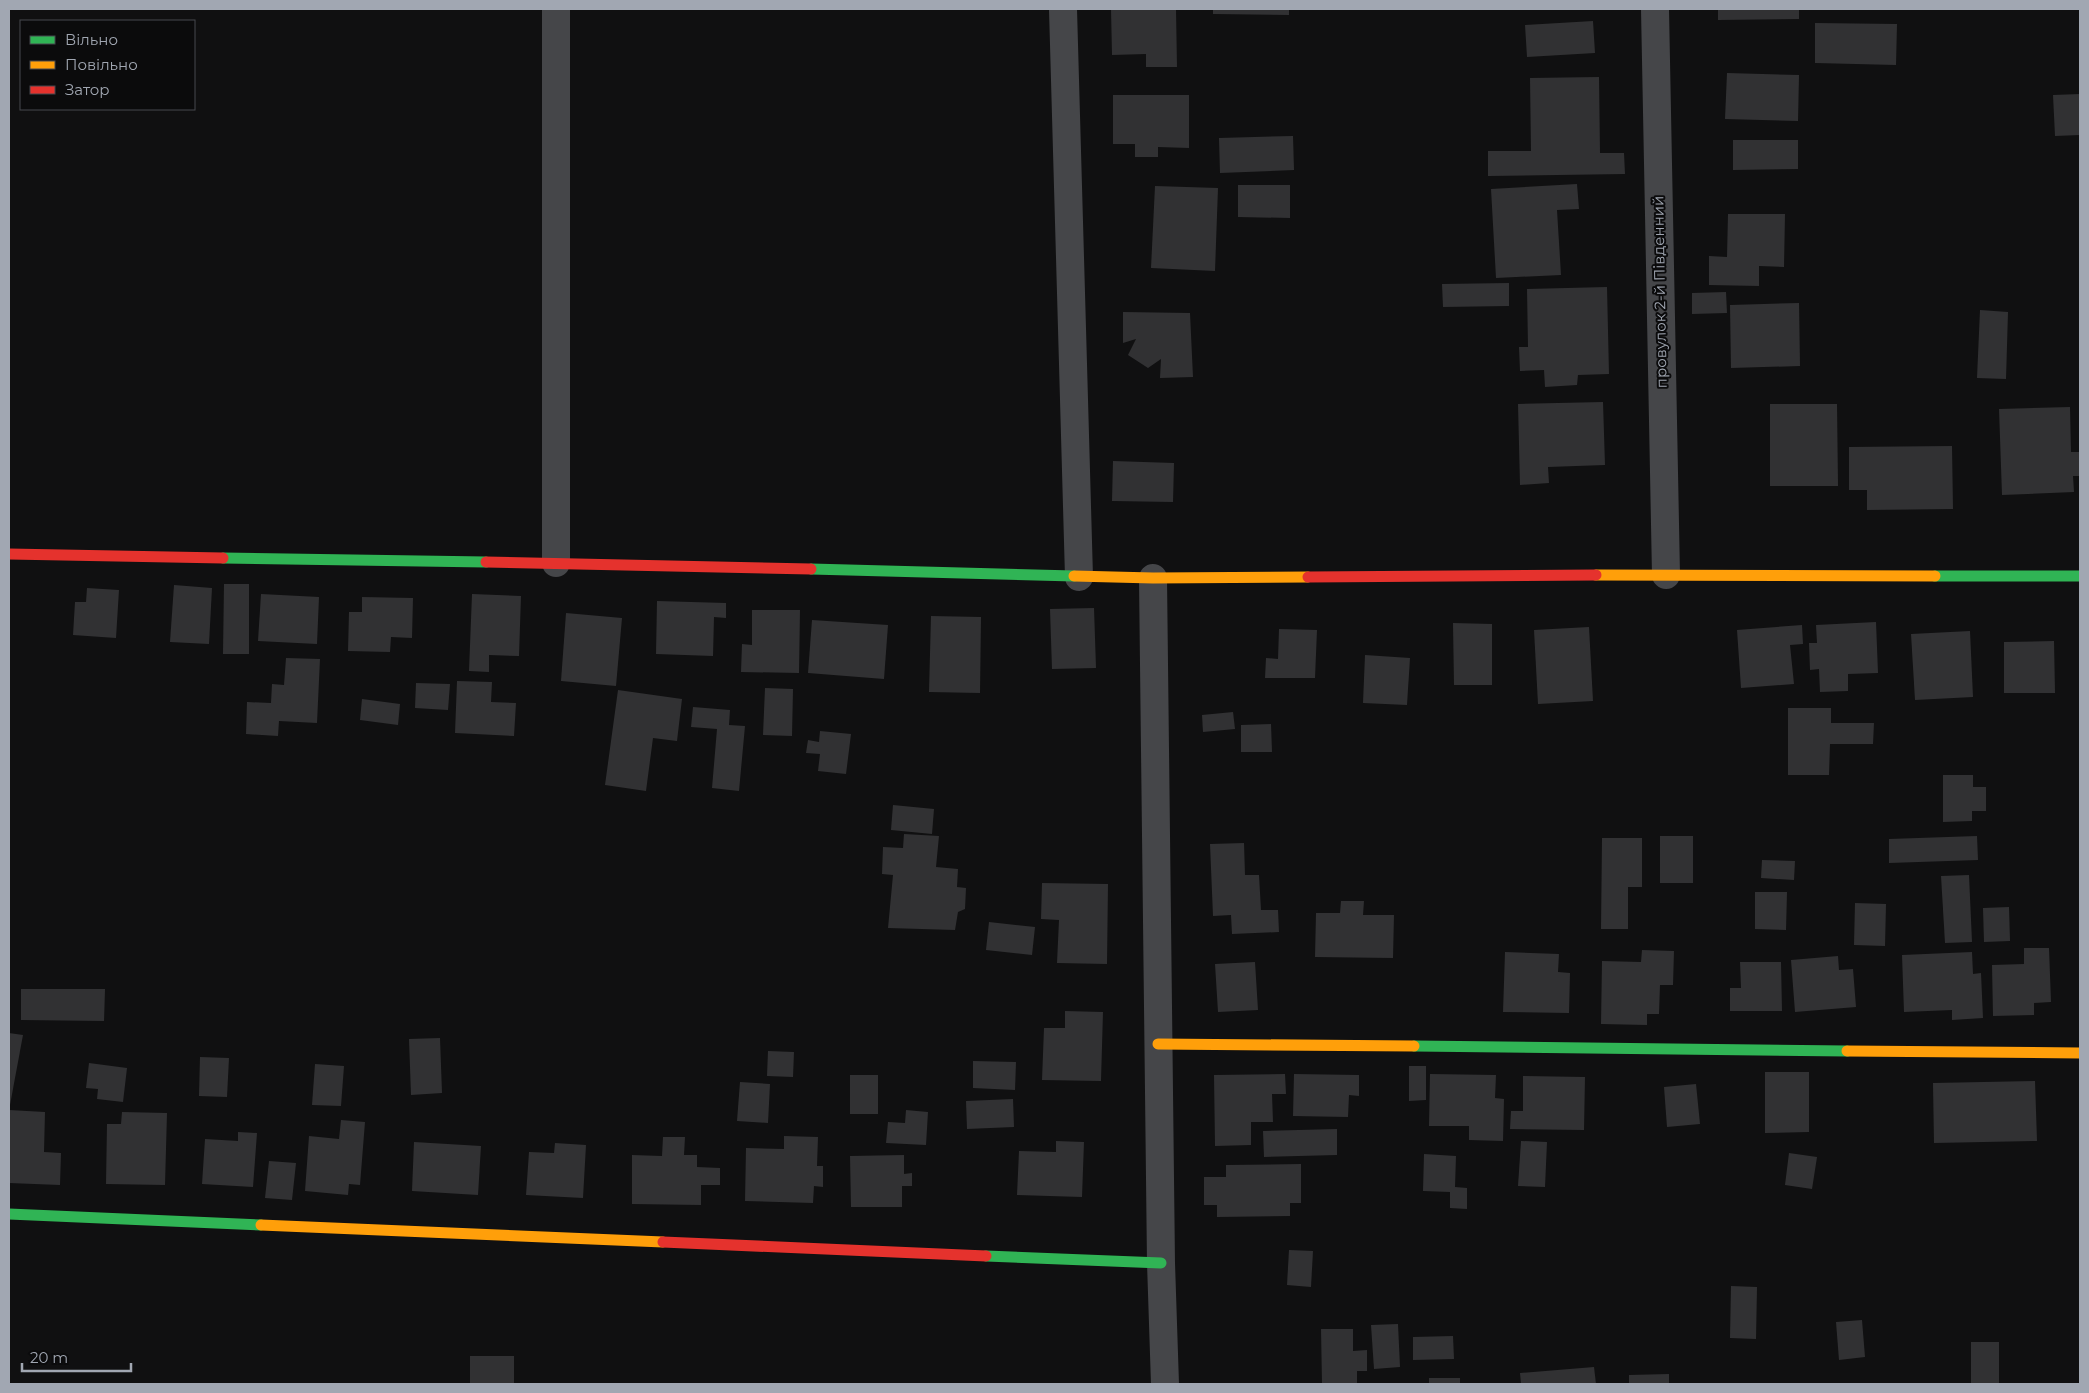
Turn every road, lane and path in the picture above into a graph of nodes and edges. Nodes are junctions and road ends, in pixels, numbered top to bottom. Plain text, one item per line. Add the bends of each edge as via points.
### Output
1 (556, 9) edge
2 (1063, 9) edge
3 (1655, 9) edge
4 (9, 554) edge
5 (556, 563) junction
6 (1666, 575) junction
7 (2080, 576) edge
8 (1079, 577) junction
9 (1153, 578) junction
10 (1158, 1044) junction
11 (2080, 1053) edge
12 (9, 1214) edge
13 (1161, 1263) junction
14 (1165, 1384) edge

1 - 5 street
2 - 8 street
3 - 6 street, провулок 2-й Південний
4 - 5 street
5 - 8 street
6 - 7 street
6 - 9 street
8 - 9 street
9 - 10 street
10 - 11 street
10 - 13 street
12 - 13 street
13 - 14 street

